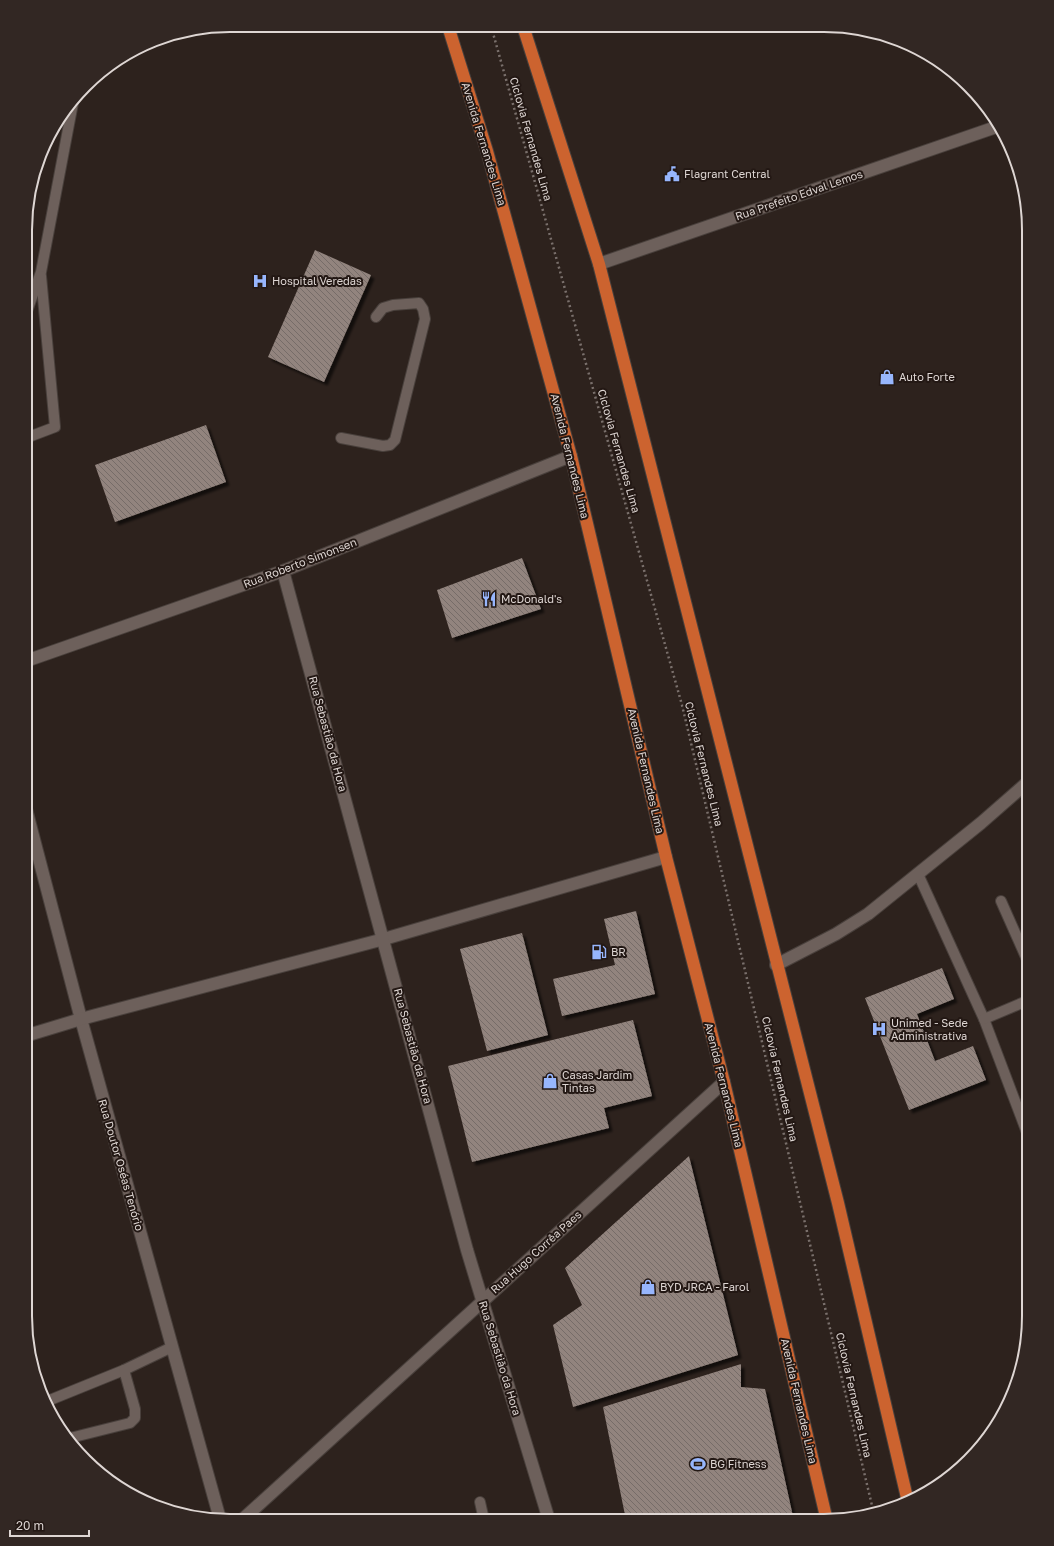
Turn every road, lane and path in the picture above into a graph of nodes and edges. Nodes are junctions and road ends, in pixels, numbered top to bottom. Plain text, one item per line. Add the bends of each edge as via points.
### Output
1 (450, 32) edge
2 (493, 32) edge
3 (525, 32) edge
4 (71, 111) edge
5 (993, 128) edge
6 (599, 264) junction
7 (41, 272) junction
8 (32, 297) edge
9 (376, 317) dead end
10 (32, 436) edge
11 (341, 438) dead end
12 (571, 456) junction
13 (284, 571) junction
14 (32, 659) edge
15 (1022, 787) edge
16 (32, 832) edge
17 (666, 857) junction
18 (918, 874) junction
19 (1001, 901) dead end
20 (384, 939) junction
21 (1022, 948) edge
22 (776, 965) junction
23 (1022, 1003) edge
24 (81, 1018) junction
25 (984, 1019) junction
26 (32, 1034) edge
27 (724, 1082) junction
28 (1022, 1119) edge
29 (482, 1301) junction
30 (172, 1347) junction
31 (124, 1370) junction
32 (50, 1400) dead end
33 (73, 1437) edge
34 (907, 1496) edge
35 (480, 1502) dead end
36 (872, 1508) edge
37 (219, 1514) edge
38 (248, 1514) edge
39 (483, 1514) edge
40 (547, 1514) edge
41 (825, 1514) edge

1 - 12 highway, Avenida Fernandes Lima via 488,151
2 - 36 path, Ciclovia Fernandes Lima via 682,705
3 - 6 highway
4 - 7 lane
5 - 6 street, Rua Prefeito Edval Lemos
6 - 22 highway
7 - 8 lane
7 - 10 lane via 55,427
9 - 11 lane via 382,308 419,303 425,319 395,440 390,445 383,446
12 - 13 street, Rua Roberto Simonsen
12 - 17 highway, Avenida Fernandes Lima
13 - 14 street, Rua Roberto Simonsen
13 - 20 street, Rua Sebastião da Hora
15 - 18 street
16 - 24 street, Rua Doutor Oséas Tenório
17 - 20 street
17 - 27 highway, Avenida Fernandes Lima
18 - 22 street via 868,914
18 - 25 lane
19 - 21 lane
20 - 24 street
20 - 29 street, Rua Sebastião da Hora
22 - 34 highway via 838,1203
23 - 25 lane
24 - 26 street
24 - 30 street, Rua Doutor Oséas Tenório
25 - 28 lane
27 - 29 street, Rua Hugo Corrêa Paes
27 - 41 highway, Avenida Fernandes Lima
29 - 38 street, Rua Hugo Corrêa Paes
29 - 40 street, Rua Sebastião da Hora
30 - 31 lane
30 - 37 street, Rua Doutor Oséas Tenório
31 - 32 lane
31 - 33 lane via 135,1418 130,1423
35 - 39 lane

